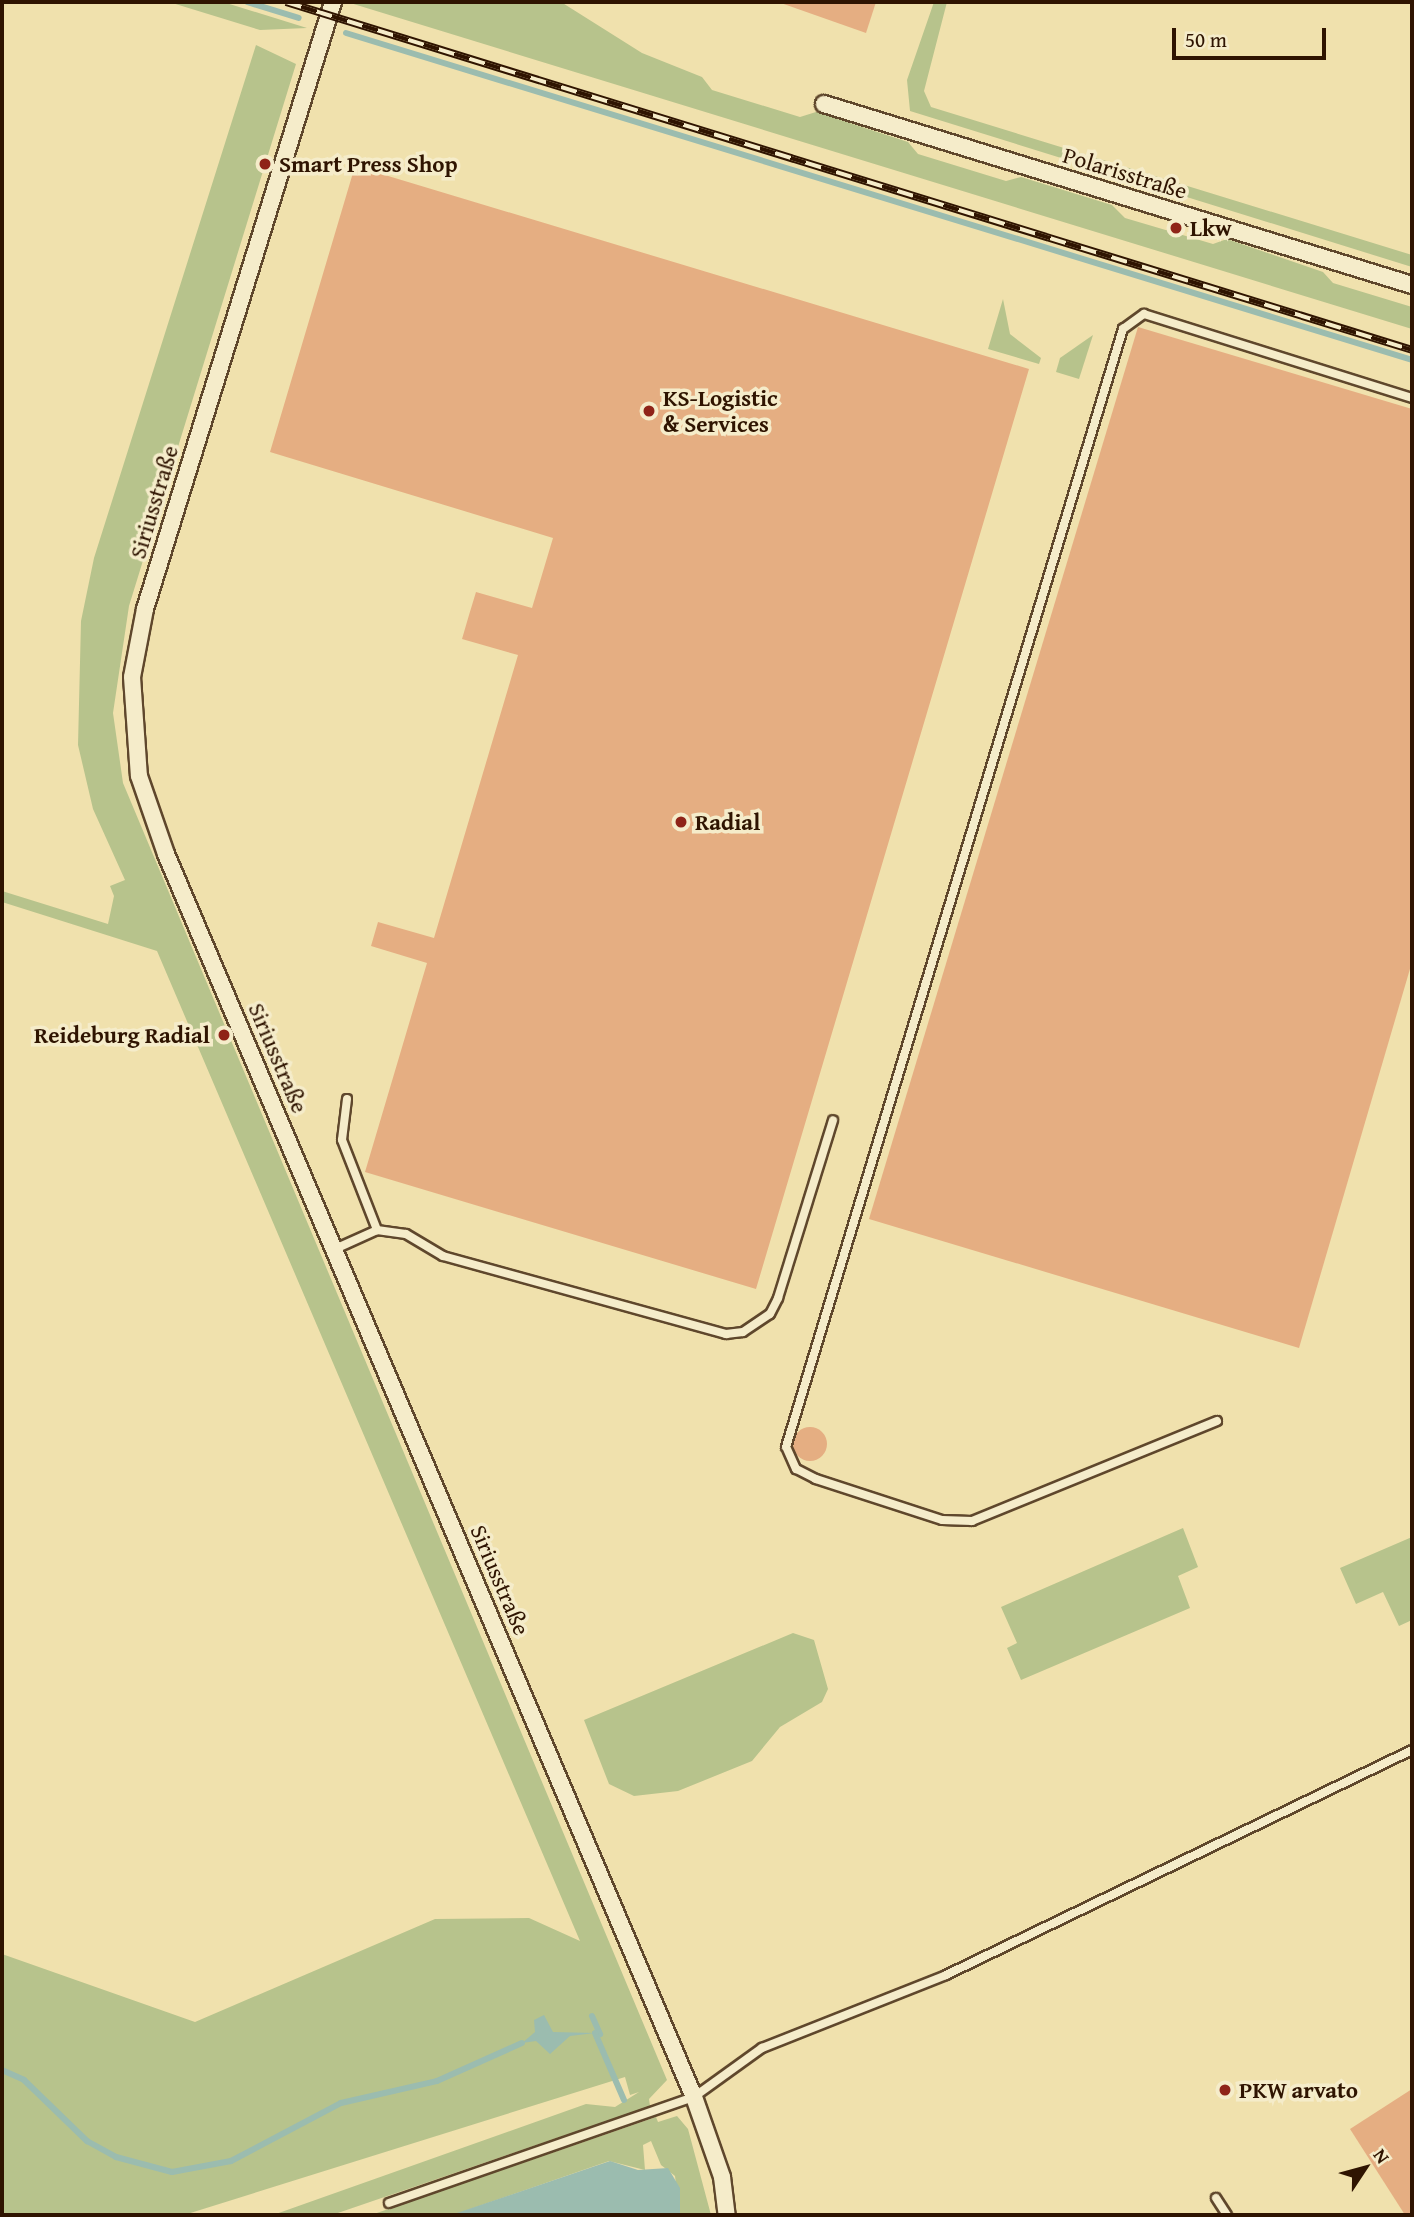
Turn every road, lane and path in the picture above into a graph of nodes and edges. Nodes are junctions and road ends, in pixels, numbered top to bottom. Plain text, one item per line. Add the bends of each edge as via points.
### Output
1 (333, 2) edge
2 (824, 104) dead end
3 (1412, 285) edge
4 (1412, 398) edge
5 (347, 1099) dead end
6 (833, 1120) dead end
7 (377, 1230) junction
8 (335, 1249) junction
9 (1217, 1421) dead end
10 (1412, 1750) edge
11 (694, 2097) junction
12 (1216, 2198) dead end
13 (388, 2203) dead end
14 (727, 2215) edge
15 (1227, 2215) edge

1 - 8 street, Siriusstraße via 145,608 132,713 148,809
2 - 3 street, Polarisstraße
4 - 9 lane via 1144,314 1123,328 786,1447 796,1469 816,1479 942,1520 972,1521
5 - 7 lane via 342,1140
6 - 7 lane via 778,1297 770,1314 743,1332 726,1334 470,1263 406,1234
7 - 8 lane
8 - 11 street, Siriusstraße
10 - 11 lane via 946,1975 762,2048
11 - 13 lane
11 - 14 street, Siriusstraße via 722,2177
12 - 15 lane

